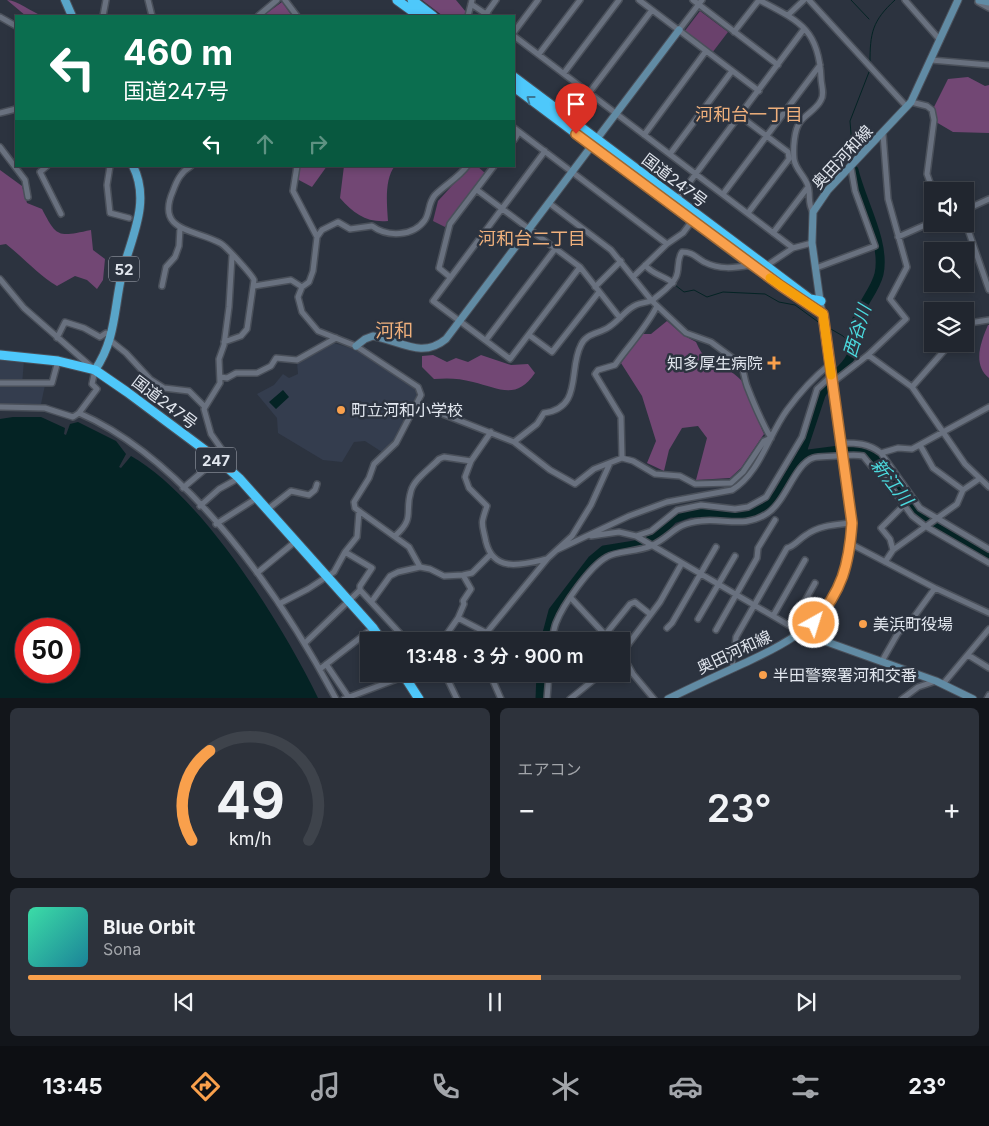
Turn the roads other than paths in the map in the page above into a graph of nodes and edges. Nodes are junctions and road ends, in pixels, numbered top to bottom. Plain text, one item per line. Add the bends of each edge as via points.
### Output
1 (66, 0) edge
2 (106, 0) edge
3 (148, 0) edge
4 (277, 0) edge
5 (285, 0) edge
6 (397, 0) edge
7 (412, 0) edge
8 (496, 0) edge
9 (538, 0) edge
10 (580, 0) edge
11 (620, 0) edge
12 (639, 0) edge
13 (693, 0) edge
14 (759, 0) edge
15 (804, 0) edge
16 (809, 0) edge
17 (905, 0) edge
18 (958, 0) edge
19 (977, 0) edge
20 (472, 2) edge
21 (700, 2) edge
22 (989, 2) edge
23 (989, 8) edge
24 (652, 10) junction
25 (72, 15) edge
26 (103, 15) edge
27 (152, 15) edge
28 (259, 15) edge
29 (296, 15) edge
30 (418, 15) edge
31 (432, 15) edge
32 (468, 15) edge
33 (487, 15) edge
34 (788, 15) junction
35 (0, 17) edge
36 (15, 25) edge
37 (804, 28) junction
38 (679, 30) junction
39 (515, 31) edge
40 (734, 32) junction
41 (515, 37) edge
42 (940, 40) junction
43 (706, 51) junction
44 (539, 54) junction
45 (931, 60) junction
46 (820, 64) junction
47 (778, 65) junction
48 (989, 66) edge
49 (732, 71) junction
50 (564, 73) junction
51 (515, 78) edge
52 (515, 88) edge
53 (759, 91) junction
54 (589, 93) junction
55 (909, 105) junction
56 (15, 110) edge
57 (0, 114) edge
58 (616, 114) junction
59 (740, 116) junction
60 (515, 129) edge
61 (519, 132) junction
62 (883, 134) junction
63 (644, 135) junction
64 (767, 136) junction
65 (515, 138) edge
66 (594, 143) junction
67 (0, 147) edge
68 (545, 151) junction
69 (670, 154) junction
70 (15, 167) edge
71 (15, 167) edge
72 (46, 167) edge
73 (110, 167) edge
74 (133, 167) edge
75 (190, 167) edge
76 (297, 167) edge
77 (467, 167) edge
78 (493, 167) edge
79 (850, 168) junction
80 (571, 172) junction
81 (696, 173) junction
82 (930, 182) edge
83 (808, 186) junction
84 (477, 190) junction
85 (723, 194) junction
86 (28, 197) dead end
87 (676, 200) junction
88 (988, 200) edge
89 (548, 203) junction
90 (974, 206) edge
91 (989, 206) edge
92 (502, 209) junction
93 (813, 212) junction
94 (748, 213) junction
95 (61, 214) dead end
96 (129, 218) dead end
97 (692, 221) junction
98 (924, 226) edge
99 (180, 228) junction
100 (529, 229) junction
101 (969, 232) edge
102 (773, 233) junction
103 (317, 236) junction
104 (898, 237) junction
105 (812, 243) junction
106 (667, 244) junction
107 (792, 248) junction
108 (555, 249) junction
109 (232, 256) junction
110 (620, 261) junction
111 (645, 265) junction
112 (751, 265) junction
113 (766, 266) junction
114 (580, 267) junction
115 (816, 268) junction
116 (450, 277) junction
117 (633, 277) junction
118 (0, 279) edge
119 (673, 282) junction
120 (162, 286) dead end
121 (254, 286) junction
122 (302, 286) junction
123 (595, 287) junction
124 (989, 290) edge
125 (599, 292) junction
126 (652, 301) junction
127 (821, 301) junction
128 (657, 306) junction
129 (823, 314) junction
130 (620, 318) junction
131 (989, 320) edge
132 (460, 321) junction
133 (974, 322) edge
134 (529, 335) junction
135 (58, 338) junction
136 (111, 338) junction
137 (336, 338) junction
138 (486, 340) junction
139 (224, 342) junction
140 (356, 346) junction
141 (943, 352) edge
142 (0, 355) edge
143 (868, 355) junction
144 (58, 361) junction
145 (95, 370) junction
146 (831, 374) junction
147 (221, 378) junction
148 (0, 383) edge
149 (912, 387) junction
150 (417, 404) junction
151 (989, 406) edge
152 (0, 407) edge
153 (205, 407) junction
154 (79, 413) junction
155 (491, 432) junction
156 (943, 433) junction
157 (771, 438) junction
158 (514, 442) junction
159 (841, 443) junction
160 (920, 445) junction
161 (881, 453) junction
162 (843, 456) junction
163 (622, 458) junction
164 (218, 461) junction
165 (471, 461) junction
166 (610, 463) junction
167 (239, 478) junction
168 (979, 479) junction
169 (317, 484) dead end
170 (989, 487) edge
171 (183, 488) junction
172 (963, 490) junction
173 (257, 498) junction
174 (200, 506) junction
175 (903, 506) junction
176 (268, 509) junction
177 (359, 512) junction
178 (775, 520) dead end
179 (935, 520) junction
180 (852, 523) junction
181 (216, 524) junction
182 (925, 526) junction
183 (395, 536) junction
184 (585, 537) junction
185 (638, 537) junction
186 (296, 541) junction
187 (851, 544) junction
188 (652, 546) junction
189 (716, 547) dead end
190 (989, 549) edge
191 (557, 550) junction
192 (893, 550) junction
193 (345, 552) junction
194 (490, 555) junction
195 (735, 556) dead end
196 (548, 558) junction
197 (805, 560) dead end
198 (885, 562) junction
199 (682, 563) junction
200 (989, 563) edge
201 (420, 567) junction
202 (257, 573) junction
203 (700, 574) junction
204 (463, 575) junction
205 (328, 577) junction
206 (815, 583) dead end
207 (718, 584) junction
208 (935, 588) junction
209 (360, 590) junction
210 (736, 594) junction
211 (571, 598) junction
212 (350, 601) junction
213 (372, 601) junction
214 (279, 604) junction
215 (754, 605) junction
216 (989, 613) edge
217 (650, 614) junction
218 (773, 616) junction
219 (458, 618) junction
220 (698, 619) dead end
221 (791, 626) junction
222 (373, 628) junction
223 (666, 628) dead end
224 (989, 629) edge
225 (716, 630) dead end
226 (486, 631) joint
227 (376, 632) edge
228 (399, 632) edge
229 (449, 632) edge
230 (554, 632) edge
231 (602, 632) edge
232 (607, 632) edge
233 (802, 633) junction
234 (630, 642) edge
235 (305, 643) junction
236 (968, 655) junction
237 (882, 661) junction
238 (326, 664) junction
239 (734, 668) junction
240 (989, 668) edge
241 (320, 669) junction
242 (630, 669) edge
243 (386, 682) edge
244 (410, 682) edge
245 (448, 682) edge
246 (494, 682) edge
247 (548, 682) edge
248 (591, 682) edge
249 (940, 682) junction
250 (989, 695) edge
251 (336, 698) edge
252 (347, 698) edge
253 (419, 698) edge
254 (455, 698) edge
255 (501, 698) edge
256 (547, 698) edge
257 (570, 698) edge
258 (654, 698) edge
259 (668, 698) edge
260 (902, 698) edge
261 (973, 698) edge
262 (987, 698) edge

1 - 25 main road
2 - 26 street
3 - 27 street
4 - 28 street
5 - 29 street
6 - 30 highway
7 - 31 highway
8 - 33 street
9 - 39 street
10 - 44 street
11 - 50 street
12 - 24 street
13 - 21 street
14 - 34 street
14 - 40 street
15 - 34 street
16 - 55 street
17 - 42 street
18 - 42 main road, 奥田河和線
19 - 22 main road
19 - 23 street
20 - 32 street
20 - 33 street
21 - 38 street
21 - 40 street
24 - 38 street
24 - 54 street
34 - 37 street
35 - 36 street
37 - 46 street via 812,36
37 - 47 street
38 - 43 street
38 - 58 main road
40 - 47 street
41 - 44 street
42 - 45 main road, 奥田河和線
43 - 49 street
43 - 63 street
44 - 50 street
45 - 48 street
45 - 55 main road, 奥田河和線
46 - 64 street
46 - 83 street via 823,97 796,130 795,164
47 - 53 street
49 - 53 street
49 - 69 street
50 - 54 street
51 - 66 highway, 国道247号
66 -> 52 highway, 国道247号
53 - 59 street
54 - 58 street
55 - 62 main road, 奥田河和線
55 - 82 street via 927,106 932,110 934,120 927,174
56 - 57 street
58 - 63 street
58 - 66 main road
59 - 64 street
59 - 81 street
60 - 61 street
61 - 65 street
61 - 68 street
62 - 79 main road, 奥田河和線
62 - 104 street via 888,199
63 - 69 street
64 - 85 street
64 - 94 street via 788,152 789,159
66 - 80 main road
66 - 87 highway, 国道247号
66 - 97 highway, 国道247号
67 - 70 street
68 - 80 street
68 - 92 street
69 - 81 street
71 - 86 street via 25,180
72 - 95 street via 40,172
73 - 96 street via 107,185 110,213
74 - 136 main road, 52 via 140,185 139,220 121,277
75 - 99 street via 178,179 167,204 167,211
76 - 103 street via 293,191
77 - 103 street via 434,197 427,208 426,218 418,227 392,235 372,226 350,229 338,222
78 - 84 street
79 - 93 main road, 奥田河和線 via 828,190
79 - 115 street via 874,246
80 - 89 main road
80 - 106 street
81 - 85 street
81 - 87 street
83 - 93 street via 809,207
83 - 102 street
84 - 92 street
84 - 116 street via 450,224 439,268
85 - 94 street
87 - 113 highway, 国道247号
88 - 90 street
88 - 91 street
89 - 100 main road
89 - 110 street via 611,250
92 - 100 street
92 - 116 street
93 - 105 main road, 奥田河和線
94 - 102 street
97 - 106 street via 683,234
97 - 112 highway, 国道247号
98 - 104 street
99 - 109 street via 222,243
99 - 120 street via 179,246 166,267
100 - 108 street
100 - 132 main road
101 - 124 street
102 - 107 street
103 - 122 street via 313,271 309,282
104 - 143 street via 907,267 890,299 906,319
105 - 107 street
105 - 115 main road, 奥田河和線
106 - 111 street
107 - 113 street
108 - 114 street
108 - 138 street
109 - 121 street via 252,275
109 - 139 street
110 - 117 street
110 - 123 street
111 - 117 street
111 - 119 street via 653,274
112 - 119 street via 731,269 719,267 691,252 682,252
112 - 129 highway, 国道247号
113 - 127 highway, 国道247号 via 810,299
114 - 123 street
114 - 134 street
115 - 127 main road, 奥田河和線
116 - 132 street via 433,301
117 - 126 street
118 - 135 street via 24,308
119 - 126 street
121 - 122 street via 291,280
121 - 139 street via 247,329 241,336
122 - 137 street via 298,297 302,312 318,331
123 - 125 street
125 - 130 street
125 - 134 street via 552,352
126 - 128 street
126 - 130 street via 635,305
127 - 129 main road, 奥田河和線
128 - 157 street via 686,333 711,342 738,360
128 - 163 street via 615,365 595,374 621,417
129 - 146 main road, 奥田河和線
130 - 158 street via 610,327 585,338 565,403 552,412 544,413 538,424
131 - 133 street
132 - 138 street
132 - 140 main road via 446,339 428,350 373,336
134 - 138 street via 510,359
135 - 136 street via 65,322 100,337 106,333
135 - 145 street
136 - 145 main road, 52 via 105,356
136 - 153 street via 150,379 164,388 189,391
137 - 140 street
137 - 147 street via 297,360 276,358 271,366 257,373 236,373
139 - 147 street via 219,359
140 - 150 street via 418,387
141 - 149 street
142 - 144 highway, 国道247号 / 247
143 - 146 street
143 - 149 street
144 - 145 highway, 国道247号 / 247
144 - 148 street via 52,383
145 - 154 street via 92,384 97,389
145 - 164 highway, 国道247号 / 247
146 - 157 street via 786,411
146 - 159 main road, 奥田河和線
146 - 185 street via 817,389 802,437 766,497 735,509 701,505 677,510
147 - 153 street
149 - 156 street
150 - 155 street
150 - 177 street via 396,443 374,464 354,502
151 - 156 street
152 - 154 street via 45,408 73,417
153 - 164 street via 211,434 223,451
154 - 171 street via 150,456
155 - 158 street
155 - 165 street
156 - 160 street
156 - 168 street
157 - 163 street via 764,441 743,472 731,483 695,484 680,476 655,474
157 - 184 street via 749,474 732,490 667,502
158 - 166 street via 550,470 575,484 594,468
159 - 161 street via 859,443
159 - 162 main road, 奥田河和線
160 - 161 street
160 - 172 street via 933,468
161 - 179 street via 910,496
162 - 175 street via 863,456 881,473
162 - 180 main road, 奥田河和線
162 - 188 street via 812,458 804,464 784,499 767,514 746,522 704,520 681,524
163 - 166 street
164 - 167 highway, 国道247号 / 247
164 - 171 street
165 - 183 street via 439,459 414,484 410,492 408,522
165 - 194 street via 466,477 469,488 487,506 481,524
166 - 191 street via 592,505 572,536
167 - 173 highway, 国道247号 / 247
167 - 174 street via 219,489
168 - 170 street
168 - 172 street
169 - 176 street via 309,495 291,492
171 - 174 street
172 - 179 street via 957,504
173 - 176 highway, 国道247号 / 247
173 - 181 street
174 - 181 street
175 - 182 street
175 - 192 street via 881,528 890,539
176 - 186 highway, 国道247号 / 247
177 - 183 street
177 - 193 street via 357,537
178 - 210 street
179 - 182 street
179 - 190 street
180 - 187 main road, 奥田河和線
180 - 215 street via 822,526 787,548
181 - 202 street
182 - 192 street
182 - 200 street
183 - 201 street via 409,547
184 - 185 street via 619,532
184 - 191 street
185 - 188 street
186 - 202 street
186 - 205 highway, 国道247号 / 247
187 - 198 street
187 - 233 main road, 奥田河和線 via 837,591 826,609
188 - 199 street
188 - 211 street via 607,556
189 - 203 street
191 - 196 street
192 - 198 street
193 - 205 street
193 - 209 street via 372,568
194 - 196 street via 503,564 511,565
194 - 204 street via 472,573
195 - 207 street
196 - 226 street
197 - 218 street
198 - 208 street
199 - 203 street
199 - 217 street
201 - 204 street via 444,576
201 - 213 street via 390,576
202 - 214 street
203 - 207 street
203 - 223 street
204 - 219 street via 471,589 463,600
205 - 212 highway, 国道247号 / 247
205 - 214 street
206 - 221 street
207 - 210 street
207 - 220 street
208 - 216 street
208 - 237 street via 898,633
209 - 212 street
209 - 213 street
210 - 215 street
210 - 225 street
211 - 230 street
211 - 231 street
212 - 222 highway, 国道247号 / 247
212 - 235 street
213 - 228 street
214 - 235 street
215 - 218 street
215 - 239 street via 736,637 730,656
217 - 232 street via 635,602 630,604
217 - 234 street
218 - 221 street
219 - 226 street
219 - 229 street
221 - 233 street
222 - 227 highway, 国道247号 / 247
222 - 238 street
224 - 236 street
233 - 237 main road
233 - 239 main road, 奥田河和線
235 - 241 street
236 - 240 street
236 - 249 street
237 - 249 main road
238 - 241 street
238 - 252 street
239 - 259 main road, 奥田河和線
241 - 251 street
242 - 258 street
243 - 252 street
244 - 253 highway
245 - 254 street
246 - 255 street
247 - 256 street
248 - 257 street
249 - 260 street via 918,687
249 - 261 main road
250 - 262 street

